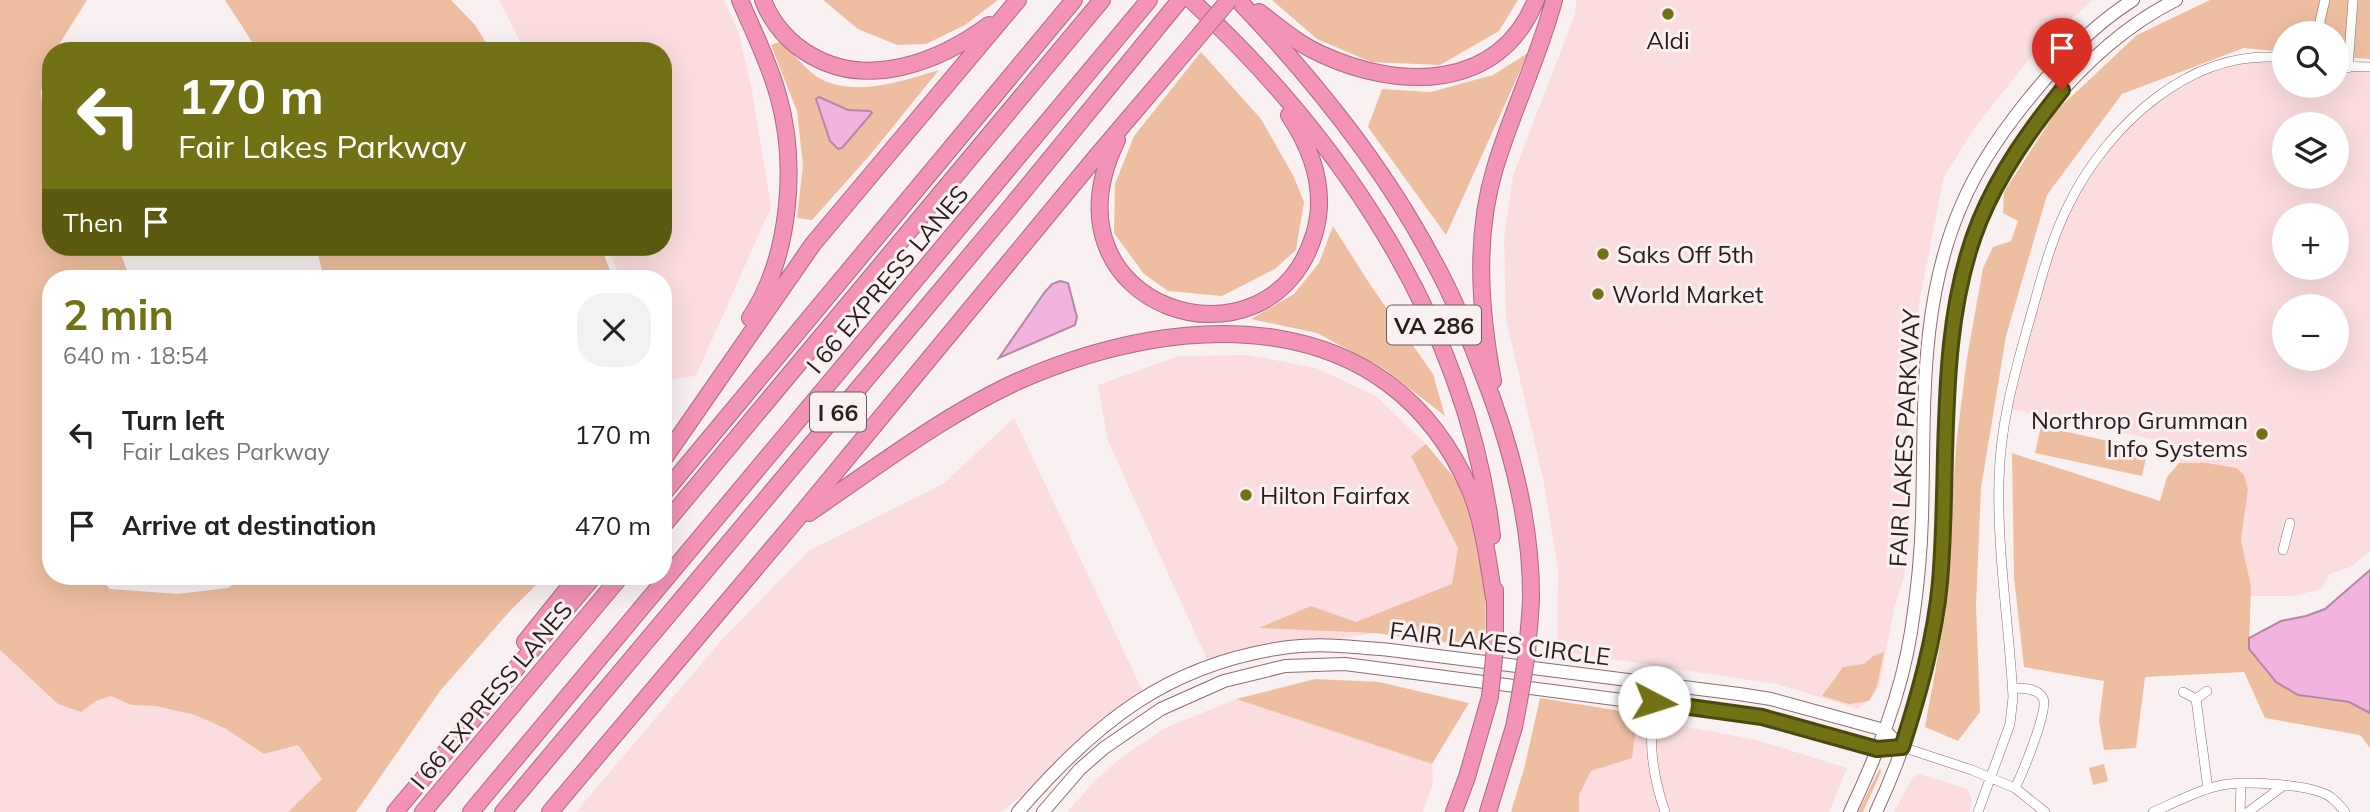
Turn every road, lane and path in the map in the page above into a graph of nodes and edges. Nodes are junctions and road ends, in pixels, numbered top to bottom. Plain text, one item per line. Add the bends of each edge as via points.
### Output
1 (740, 0) edge
2 (763, 0) edge
3 (1074, 0) edge
4 (1102, 0) edge
5 (1149, 0) edge
6 (1191, 0) edge
7 (1230, 0) edge
8 (1238, 0) edge
9 (1243, 0) edge
10 (1536, 0) edge
11 (1554, 0) edge
12 (2133, 0) edge
13 (2176, 0) edge
14 (2325, 0) edge
15 (2353, 0) edge
16 (1014, 4) edge
17 (1175, 5) edge
18 (2320, 21) edge
19 (2349, 45) edge
20 (1245, 53) junction
21 (2272, 58) edge
22 (2370, 67) edge
23 (2349, 68) edge
24 (1145, 99) junction
25 (1500, 418) junction
26 (681, 433) junction
27 (672, 446) edge
28 (672, 483) edge
29 (672, 515) edge
30 (2290, 523) dead end
31 (792, 525) junction
32 (2283, 550) dead end
33 (672, 571) edge
34 (571, 585) edge
35 (586, 585) edge
36 (613, 585) edge
37 (661, 585) edge
38 (1494, 598) junction
39 (1658, 682) junction
40 (2013, 688) junction
41 (2207, 691) dead end
42 (2183, 692) dead end
43 (2196, 699) junction
44 (1654, 702) junction
45 (480, 711) junction
46 (1884, 730) junction
47 (1902, 747) junction
48 (1877, 749) junction
49 (1992, 779) junction
50 (2241, 784) junction
51 (2283, 786) junction
52 (2015, 788) junction
53 (2208, 789) junction
54 (395, 812) edge
55 (424, 812) edge
56 (471, 812) edge
57 (503, 812) edge
58 (550, 812) edge
59 (1018, 812) edge
60 (1043, 812) edge
61 (1454, 812) edge
62 (1488, 812) edge
63 (1665, 812) edge
64 (1850, 812) edge
65 (1875, 812) edge
66 (1978, 812) edge
67 (2045, 812) edge
68 (2153, 812) edge
69 (2240, 812) edge
70 (2248, 812) edge
71 (2344, 812) edge

1 - 26 highway via 771,74 784,120 789,162 787,206 777,255 759,304
2 - 16 highway via 776,25 805,52 828,64 864,72 896,68 950,49
3 - 28 highway
4 - 29 highway, I 66 EXPRESS LANES
5 - 33 highway, I 66 EXPRESS LANES
6 - 20 highway, VA 286
7 - 24 highway, bridge
8 - 25 highway, VA 286 via 1314,85 1380,171 1435,262
9 - 10 highway via 1320,54 1360,70 1408,79 1449,74 1501,50 1521,30
11 - 25 highway via 1497,159 1483,225 1485,321
12 - 46 street, FAIR LAKES PARKWAY via 2099,25 2036,89 1981,169 1956,220 1937,281 1930,325 1923,397 1919,566 1910,634
13 - 47 street, FAIR LAKES PARKWAY via 2099,53 2062,90 2018,149 1980,220 1953,332 1940,584 1921,684
14 - 18 street
15 - 19 street
16 - 26 highway via 813,244
17 - 57 highway, I 66
20 - 24 highway via 1311,153 1319,194 1315,232 1302,263 1281,288 1255,304 1213,314 1166,306 1127,278 1109,252 1100,221 1102,178 1118,139
20 - 38 highway, VA 286 via 1337,162 1390,243 1434,324 1469,424 1489,510 1496,571
21 - 40 street via 2219,65 2187,79 2148,105 2100,154 2059,225 2014,376 2002,437 1999,522
22 - 23 street
24 - 31 highway
25 - 62 highway, VA 286, bridge via 1520,501 1531,593 1527,653 1514,727
26 - 27 highway
30 - 32 street
31 - 38 highway via 946,421 1021,380 1137,341 1190,333 1248,333 1331,352 1376,376 1414,407 1448,448 1471,493 1485,538
31 - 58 highway
34 - 45 highway via 514,654
35 - 45 highway
36 - 55 highway, I 66 EXPRESS LANES
37 - 56 highway, I 66 EXPRESS LANES
38 - 61 highway, VA 286, bridge via 1490,697
39 - 44 street
39 - 46 street, FAIR LAKES CIRCLE via 1771,699
39 - 59 street, FAIR LAKES CIRCLE via 1390,650 1289,648 1221,662 1140,698 1076,749
40 - 49 street via 2010,724
40 - 52 street via 2036,692 2045,701
41 - 43 street
42 - 43 street
43 - 53 street
44 - 48 street, FAIR LAKES CIRCLE via 1769,718
44 - 60 street, FAIR LAKES CIRCLE via 1345,664 1285,667 1224,681 1161,709 1104,748
44 - 63 street via 1650,743
45 - 54 highway
46 - 47 street, FAIR LAKES CIRCLE
46 - 48 street, FAIR LAKES PARKWAY
47 - 48 street, FAIR LAKES CIRCLE
47 - 49 street
47 - 65 street, FAIR LAKES PARKWAY
48 - 64 street, FAIR LAKES PARKWAY
49 - 52 street
49 - 66 street
50 - 51 street
50 - 53 street
50 - 69 street
51 - 70 street
51 - 71 street via 2321,792
52 - 67 street
53 - 68 street

